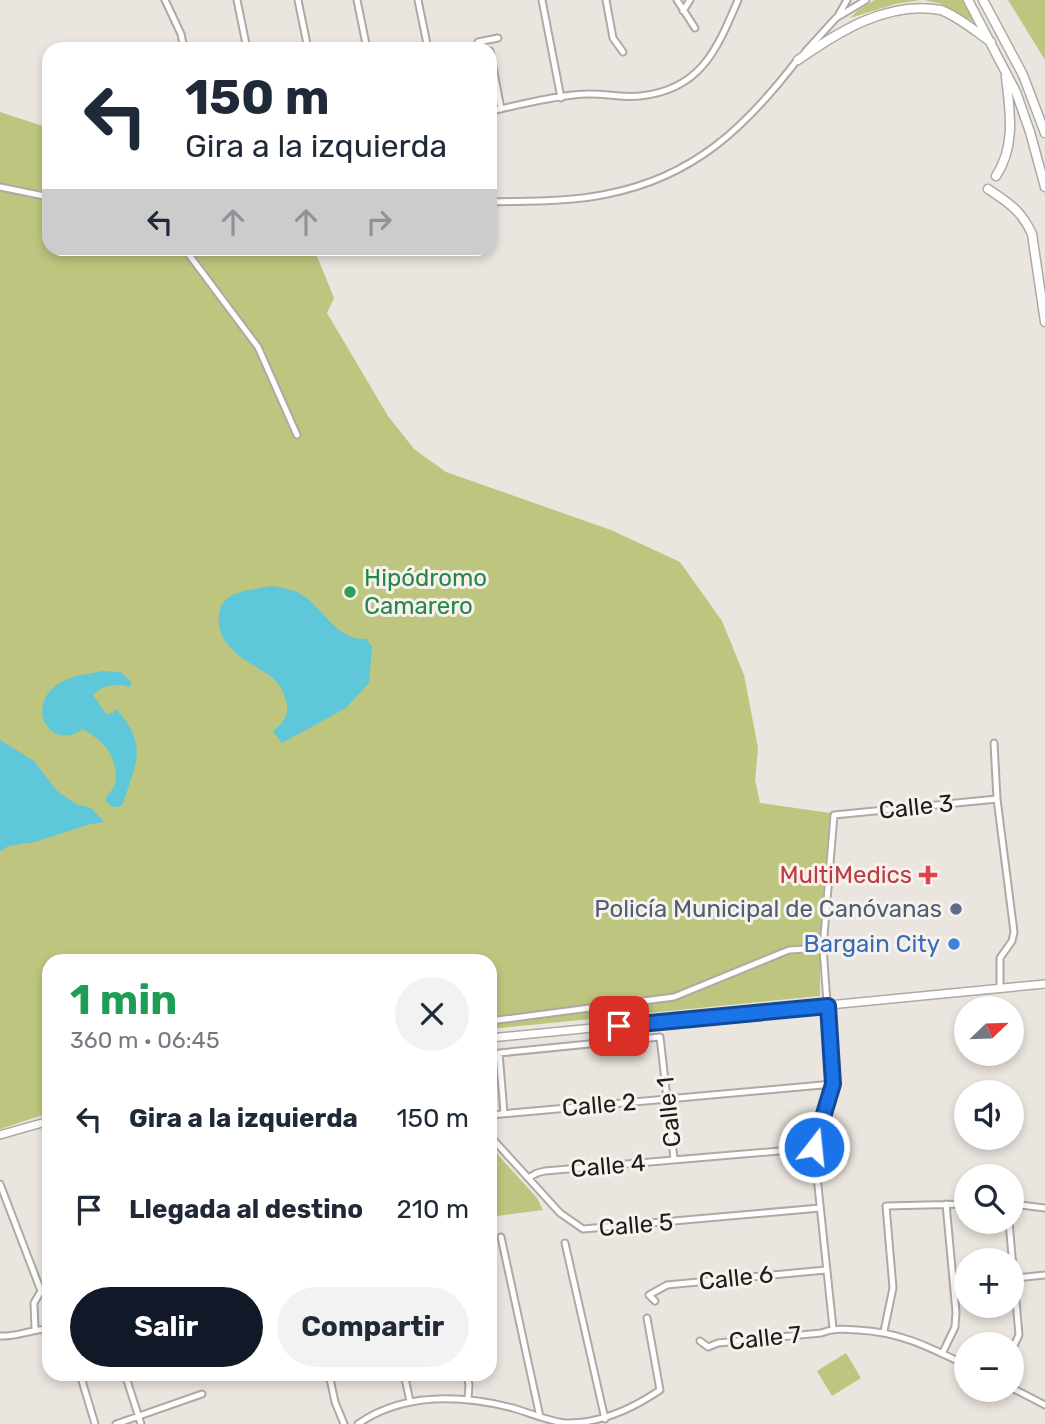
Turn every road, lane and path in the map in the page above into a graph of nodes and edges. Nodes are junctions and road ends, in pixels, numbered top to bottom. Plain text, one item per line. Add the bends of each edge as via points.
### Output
1 (165, 0) edge
2 (237, 0) edge
3 (298, 0) edge
4 (357, 0) edge
5 (418, 0) edge
6 (542, 0) edge
7 (606, 0) edge
8 (677, 0) edge
9 (690, 0) edge
10 (738, 0) edge
11 (847, 0) edge
12 (866, 0) edge
13 (968, 0) edge
14 (983, 0) edge
15 (683, 11) junction
16 (836, 18) junction
17 (695, 28) dead end
18 (498, 38) dead end
19 (488, 40) joint
20 (478, 41) dead end
21 (183, 42) edge
22 (246, 42) edge
23 (307, 42) edge
24 (366, 42) edge
25 (427, 42) edge
26 (991, 42) junction
27 (623, 52) dead end
28 (798, 60) junction
29 (1006, 71) junction
30 (497, 88) edge
31 (1030, 90) junction
32 (561, 98) junction
33 (501, 109) junction
34 (497, 110) edge
35 (1045, 115) edge
36 (1045, 133) edge
37 (996, 176) dead end
38 (0, 187) edge
39 (1045, 187) edge
40 (988, 189) dead end
41 (42, 196) edge
42 (497, 202) edge
43 (190, 256) edge
44 (1045, 322) edge
45 (297, 435) dead end
46 (994, 743) dead end
47 (997, 799) junction
48 (823, 948) junction
49 (1045, 984) edge
50 (1000, 988) junction
51 (828, 1006) junction
52 (497, 1020) edge
53 (497, 1037) edge
54 (833, 1084) junction
55 (668, 1098) junction
56 (504, 1113) junction
57 (497, 1114) edge
58 (42, 1123) edge
59 (0, 1135) edge
60 (497, 1144) edge
61 (814, 1147) junction
62 (674, 1159) junction
63 (528, 1178) junction
64 (0, 1184) edge
65 (946, 1204) junction
66 (954, 1204) edge
67 (1024, 1205) edge
68 (820, 1208) junction
69 (1045, 1208) edge
70 (501, 1237) dead end
71 (565, 1243) dead end
72 (826, 1270) junction
73 (1045, 1275) edge
74 (1024, 1277) edge
75 (41, 1291) joint
76 (655, 1301) dead end
77 (647, 1318) dead end
78 (833, 1328) junction
79 (35, 1329) junction
80 (42, 1329) edge
81 (884, 1331) junction
82 (0, 1336) edge
83 (700, 1341) dead end
84 (943, 1354) junction
85 (954, 1359) edge
86 (81, 1381) edge
87 (127, 1381) edge
88 (330, 1381) edge
89 (406, 1381) edge
90 (468, 1381) edge
91 (202, 1394) dead end
92 (1024, 1394) edge
93 (468, 1399) junction
94 (410, 1401) junction
95 (1045, 1405) edge
96 (139, 1416) junction
97 (540, 1416) junction
98 (605, 1419) junction
99 (95, 1424) edge
100 (116, 1424) edge
101 (141, 1424) edge
102 (344, 1424) edge
103 (358, 1424) edge

1 - 21 street
2 - 22 street
3 - 23 street
4 - 24 street
5 - 25 street
6 - 32 street
7 - 27 street via 613,38
8 - 15 street
9 - 15 street
10 - 32 street via 719,45 703,68 666,91
11 - 16 street
12 - 16 street
13 - 26 main road
14 - 31 main road
15 - 17 street
16 - 28 street
18 - 19 street
19 - 20 street
26 - 28 main road via 941,10 904,5 851,22
26 - 29 main road
28 - 42 street via 733,133 708,153 654,181 572,199
29 - 37 main road via 1010,137 1007,156
29 - 39 main road
30 - 33 street
31 - 35 main road
31 - 36 main road
32 - 33 street
33 - 34 street
38 - 41 street
40 - 44 main road via 1017,208 1032,234
43 - 45 street via 258,346
46 - 47 street
47 - 48 street, Calle 3 via 834,815
47 - 50 street via 1014,932 1000,958
48 - 51 street
48 - 52 street via 789,950 674,997
49 - 50 main road
50 - 51 main road
51 - 53 main road
51 - 54 street
54 - 55 street, Calle 2
54 - 61 street
55 - 56 street, Calle 2
55 - 56 street, Calle 1 via 660,1037 645,1038 499,1053
55 - 62 street, Calle 1
56 - 57 street, Calle 2
58 - 59 main road
60 - 63 street, Calle 5
61 - 62 street, Calle 4
61 - 68 street
62 - 63 street, Calle 4 via 545,1171
63 - 68 street, Calle 5 via 560,1213 583,1229
64 - 75 street
65 - 66 street
65 - 81 street via 886,1206 893,1288
65 - 84 street via 956,1312
67 - 69 street
68 - 72 street
70 - 97 street
71 - 98 street
72 - 76 street, Calle 6 via 667,1285 649,1296
72 - 78 street
73 - 74 street
75 - 79 street via 34,1303
77 - 98 street via 660,1390
78 - 81 street
78 - 83 street, Calle 7 via 708,1348
79 - 80 street
79 - 82 street
81 - 84 street
84 - 85 street
86 - 99 street
87 - 96 street
88 - 102 street
89 - 94 street
90 - 93 street
91 - 96 street
92 - 95 street
93 - 94 street
93 - 97 street
94 - 103 street
96 - 100 street
96 - 101 street
97 - 98 street via 564,1423

